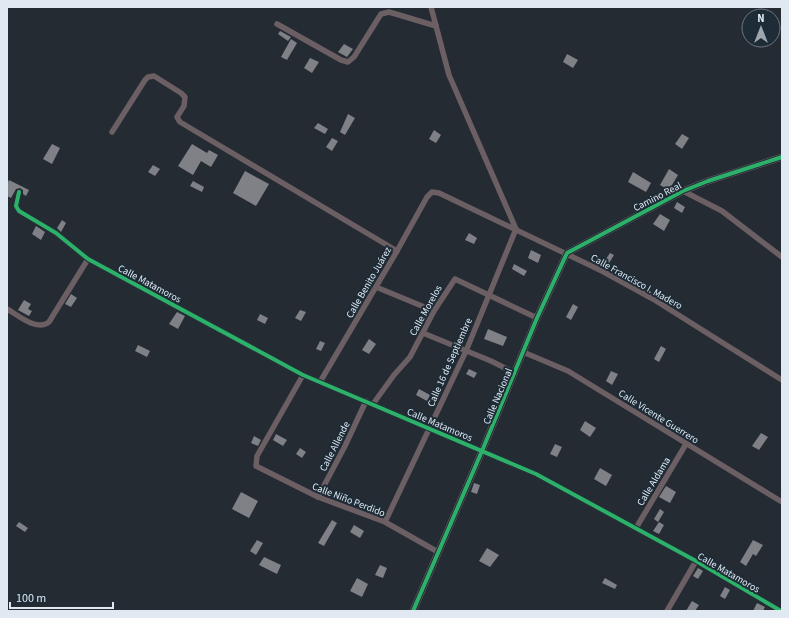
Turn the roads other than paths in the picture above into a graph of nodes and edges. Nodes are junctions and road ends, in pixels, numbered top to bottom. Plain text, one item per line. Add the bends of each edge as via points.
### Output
1 (431, 7) edge
2 (277, 24) dead end
3 (436, 26) junction
4 (112, 132) dead end
5 (782, 157) edge
6 (683, 191) junction
7 (19, 192) dead end
8 (432, 192) joint
9 (516, 229) junction
10 (397, 251) junction
11 (567, 253) junction
12 (782, 257) edge
13 (88, 259) junction
14 (376, 288) junction
15 (488, 295) junction
16 (7, 308) edge
17 (434, 311) junction
18 (537, 318) junction
19 (423, 333) junction
20 (466, 351) junction
21 (523, 352) junction
22 (515, 374) junction
23 (303, 375) junction
24 (782, 380) edge
25 (320, 382) junction
26 (366, 401) junction
27 (373, 404) junction
28 (429, 429) junction
29 (686, 444) junction
30 (482, 451) junction
31 (318, 497) junction
32 (782, 502) edge
33 (385, 522) junction
34 (636, 528) junction
35 (438, 552) junction
36 (696, 561) junction
37 (413, 611) edge
38 (667, 611) edge
39 (781, 611) edge

1 - 3 street
2 - 3 street via 348,62 354,57 381,14 389,12
3 - 9 street via 449,75
4 - 10 street via 148,77 154,76 185,97 184,106 177,117 180,122
5 - 6 street, Camino Real via 708,180
6 - 11 street, Camino Real
6 - 12 street via 722,211
7 - 13 street, Calle Matamoros via 16,206 18,211 56,233
8 - 9 street, Calle Francisco I. Madero
8 - 10 street, Calle Benito Juárez via 426,197
9 - 11 street, Calle Francisco I. Madero
9 - 15 street, Calle 16 de Septiembre
10 - 14 street, Calle Benito Juárez
11 - 18 street, Calle Nacional
11 - 24 street, Calle Francisco I. Madero via 653,299
13 - 16 street via 45,326 38,326
13 - 23 street, Calle Matamoros
14 - 17 street
14 - 25 street, Calle Benito Juárez
15 - 17 street, Calle Morelos via 455,280
15 - 18 street, Calle Morelos
15 - 20 street, Calle 16 de Septiembre
17 - 19 street, Calle Morelos
18 - 21 street, Calle Nacional
19 - 20 street
19 - 27 street, Calle Morelos via 410,356
20 - 22 street
20 - 28 street, Calle 16 de Septiembre
21 - 22 street, Calle Nacional
21 - 29 street, Calle Vicente Guerrero via 568,371
22 - 30 street, Calle Nacional
23 - 25 street, Calle Matamoros
23 - 31 street, Calle Niño Perdido via 255,462 258,468
25 - 26 street, Calle Matamoros
26 - 27 street, Calle Matamoros
26 - 31 street, Calle Allende
27 - 28 street, Calle Matamoros
28 - 30 street, Calle Matamoros
28 - 33 street, Calle 16 de Septiembre
29 - 32 street, Calle Vicente Guerrero
29 - 34 street, Calle Aldama
30 - 34 street, Calle Matamoros via 536,474
30 - 35 street, Calle Nacional
31 - 33 street, Calle Niño Perdido
33 - 35 street, Calle Niño Perdido
34 - 36 street, Calle Matamoros
35 - 37 street, Calle Nacional
36 - 38 street
36 - 39 street, Calle Matamoros

